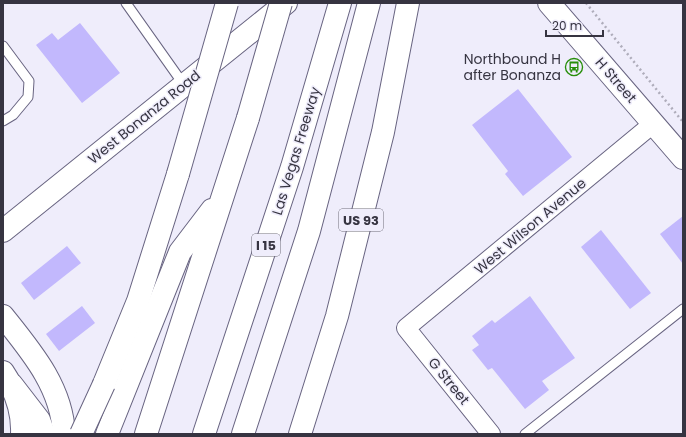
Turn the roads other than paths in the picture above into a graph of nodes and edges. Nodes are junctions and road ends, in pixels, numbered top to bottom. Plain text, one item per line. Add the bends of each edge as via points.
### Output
1 (126, 3) edge
2 (227, 3) edge
3 (281, 3) edge
4 (286, 3) edge
5 (340, 3) edge
6 (408, 3) edge
7 (549, 3) edge
8 (367, 11) edge
9 (3, 46) edge
10 (184, 85) junction
11 (3, 120) edge
12 (654, 123) junction
13 (683, 158) edge
14 (221, 198) junction
15 (3, 231) edge
16 (683, 308) edge
17 (3, 316) edge
18 (406, 328) joint
19 (5, 376) edge
20 (54, 390) junction
21 (110, 427) edge
22 (22, 434) edge
23 (44, 434) edge
24 (64, 434) edge
25 (81, 434) edge
26 (84, 434) edge
27 (146, 434) edge
28 (204, 434) edge
29 (243, 434) edge
30 (300, 434) edge
31 (491, 434) edge
32 (525, 434) edge

1 - 10 lane
2 - 25 main road, bridge via 138,301
3 - 14 main road, bridge via 248,118
4 - 10 main road, West Bonanza Road
5 - 28 main road, Las Vegas Freeway / I 15 via 292,167
6 - 30 main road, US 93 via 383,132 337,316
7 - 12 main road, H Street
8 - 29 main road via 309,231
9 - 11 lane via 29,81 28,97 13,115
10 - 15 main road, West Bonanza Road
12 - 13 main road, H Street
12 - 18 street, West Wilson Avenue
14 - 21 main road via 180,252
14 - 27 main road
16 - 32 lane
17 - 20 main road via 44,371
18 - 31 street, G Street
19 - 22 main road via 20,409
19 - 23 main road via 39,420
20 - 24 main road via 61,410
20 - 26 main road

